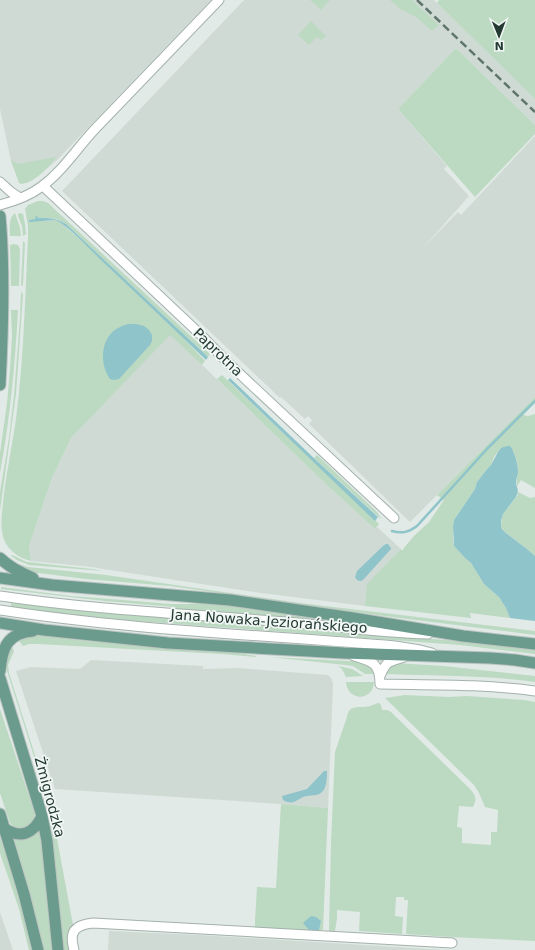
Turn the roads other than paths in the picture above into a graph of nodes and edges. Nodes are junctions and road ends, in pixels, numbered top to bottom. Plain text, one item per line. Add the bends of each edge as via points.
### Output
1 (219, 0) edge
2 (0, 182) edge
3 (43, 186) junction
4 (20, 198) junction
5 (0, 205) edge
6 (0, 216) edge
7 (0, 385) edge
8 (394, 518) dead end
9 (0, 558) edge
10 (0, 578) edge
11 (51, 584) junction
12 (4, 597) edge
13 (0, 610) edge
14 (0, 623) edge
15 (44, 630) junction
16 (463, 636) junction
17 (535, 644) edge
18 (344, 653) junction
19 (410, 655) junction
20 (445, 656) junction
21 (535, 663) edge
22 (0, 672) edge
23 (380, 676) junction
24 (0, 678) edge
25 (535, 691) edge
26 (0, 814) edge
27 (42, 816) junction
28 (4, 828) junction
29 (452, 943) dead end
30 (38, 950) edge
31 (58, 950) edge
32 (74, 950) edge

1 - 3 street
2 - 4 street
3 - 4 street
3 - 8 street, Paprotna
4 - 5 street
6 - 7 main road via 3,333
9 - 11 main road via 18,572
10 - 11 main road
11 - 16 main road via 230,600
12 - 16 street, Jana Nowaka-Jeziorańskiego via 140,611
13 - 20 street, Jana Nowaka-Jeziorańskiego via 164,629 395,646
14 - 15 main road
15 - 18 main road via 168,643
15 - 22 main road via 23,633 10,640 1,658
16 - 17 main road, Jana Nowaka-Jeziorańskiego
18 - 19 main road
18 - 23 street via 372,662
19 - 20 main road
19 - 23 street via 388,663
20 - 21 main road, Jana Nowaka-Jeziorańskiego
23 - 25 street via 380,684 488,686
24 - 27 main road, Żmigrodzka
26 - 28 main road
27 - 28 main road via 38,825 28,833 9,832
27 - 31 main road, Żmigrodzka via 47,841
28 - 30 main road
29 - 32 street via 93,923 76,928 73,932

